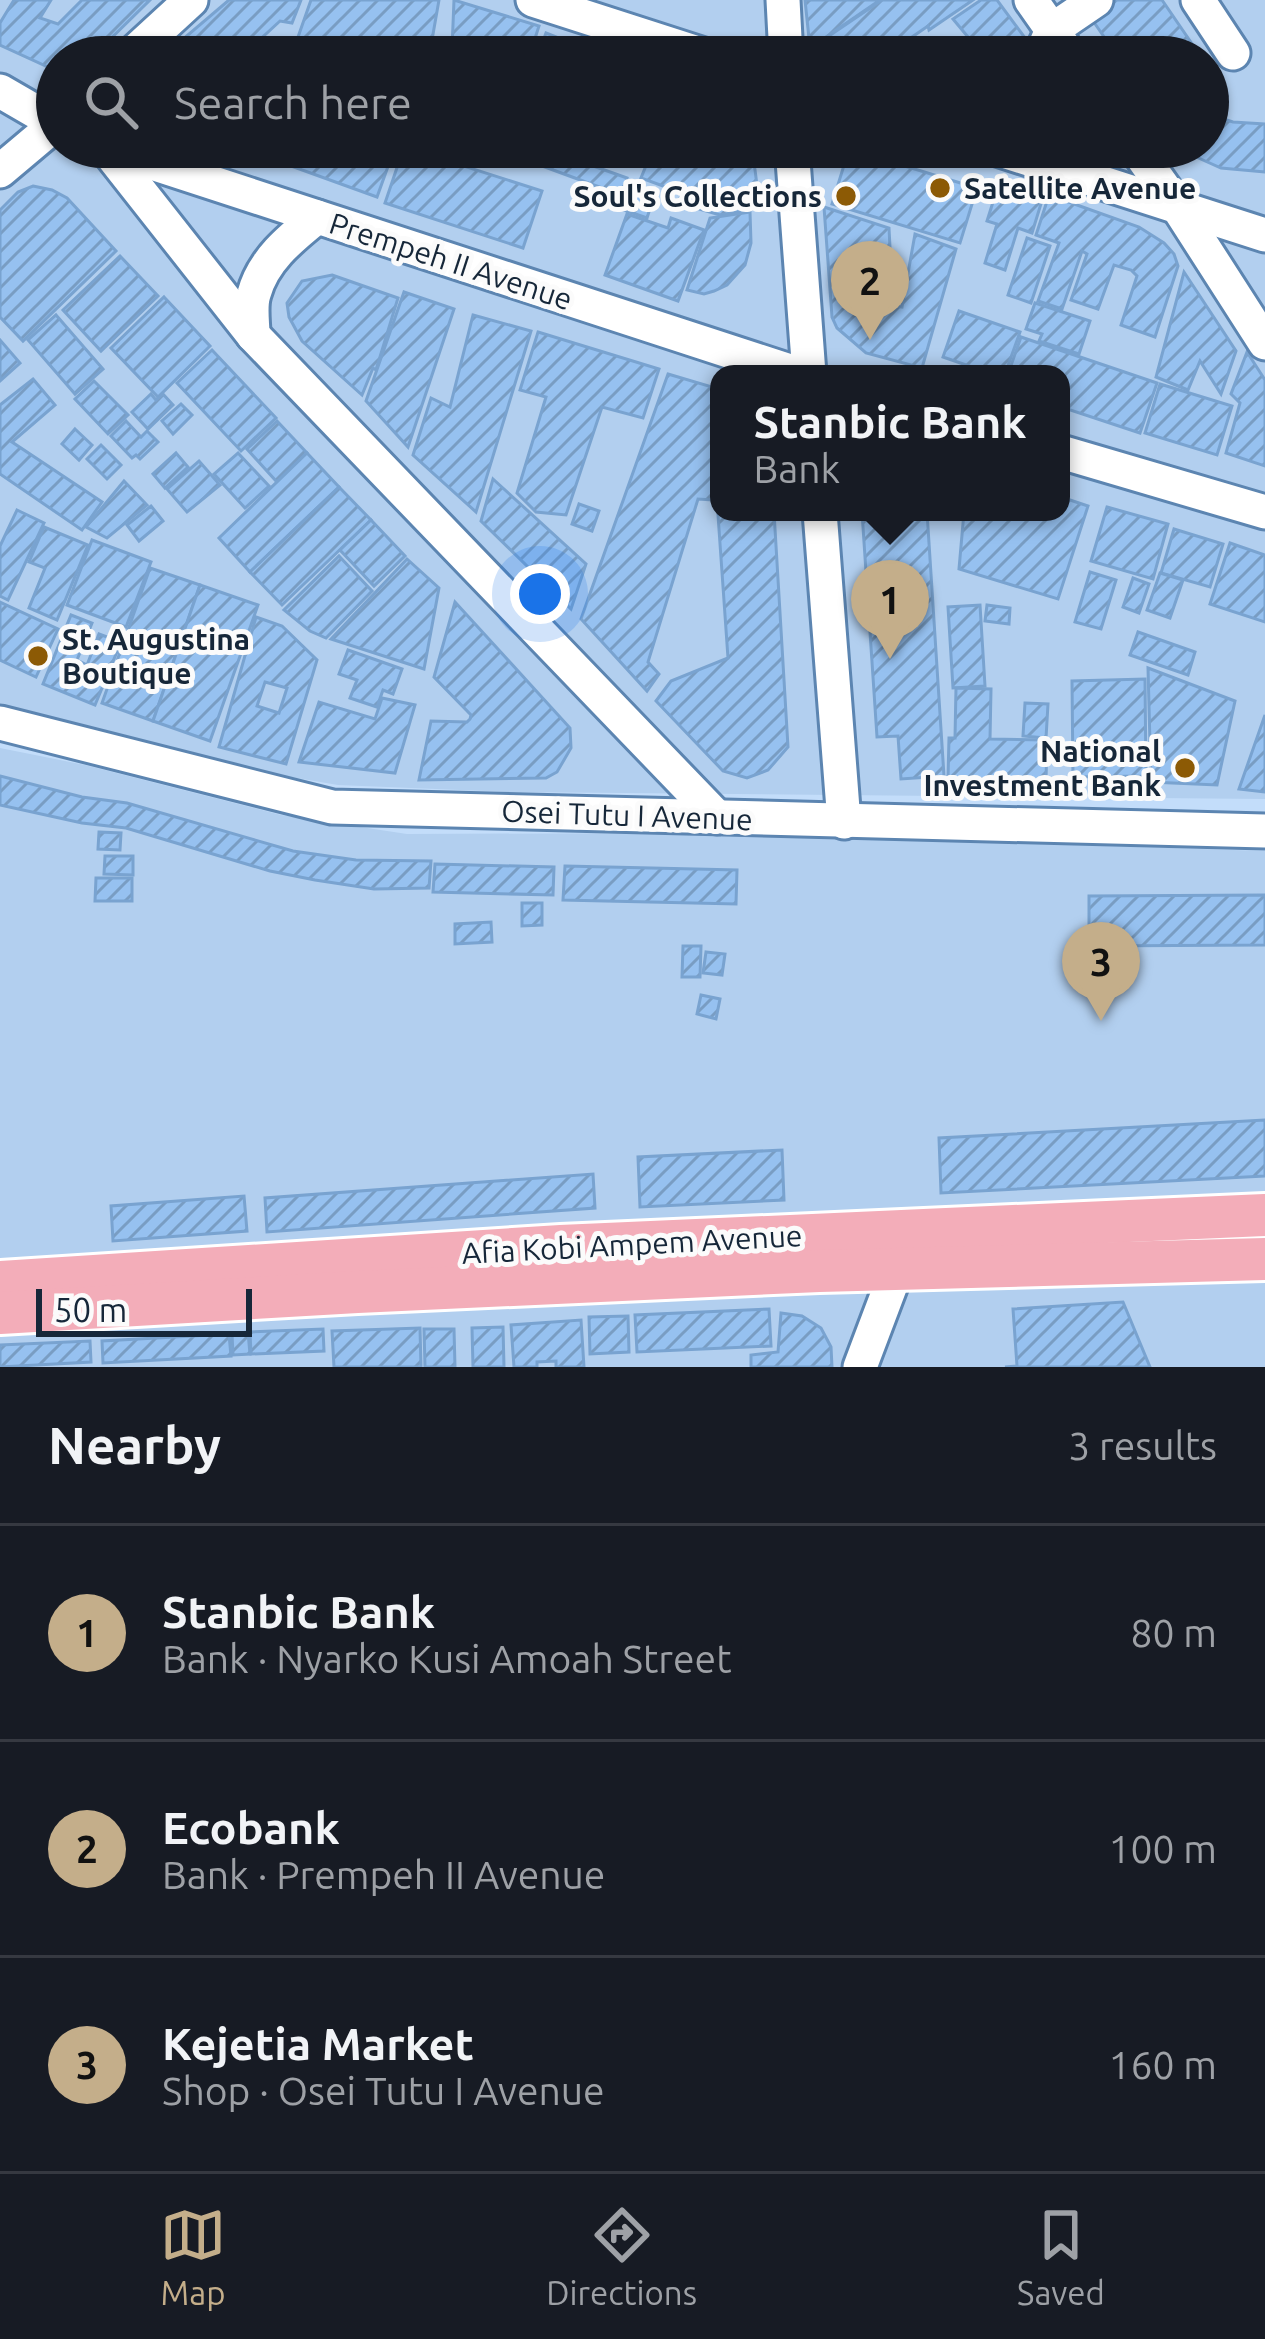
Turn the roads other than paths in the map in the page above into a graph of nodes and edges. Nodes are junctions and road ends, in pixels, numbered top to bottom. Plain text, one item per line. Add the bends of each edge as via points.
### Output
1 (191, 0) edge
2 (533, 0) edge
3 (783, 0) edge
4 (1031, 0) edge
5 (1096, 0) edge
6 (1198, 0) edge
7 (152, 36) edge
8 (645, 36) edge
9 (785, 36) edge
10 (1049, 36) edge
11 (1065, 36) edge
12 (1222, 36) edge
13 (1229, 47) edge
14 (1233, 53) dead end
15 (0, 91) edge
16 (36, 111) edge
17 (36, 141) edge
18 (122, 168) edge
19 (168, 168) edge
20 (794, 168) edge
21 (1055, 168) edge
22 (1150, 168) edge
23 (0, 171) edge
24 (1179, 209) junction
25 (317, 218) junction
26 (1265, 236) edge
27 (254, 335) junction
28 (1265, 343) edge
29 (771, 365) edge
30 (808, 365) edge
31 (1070, 455) edge
32 (1265, 512) edge
33 (821, 521) edge
34 (0, 723) edge
35 (717, 817) junction
36 (844, 822) junction
37 (1265, 831) edge
38 (1265, 1215) edge
39 (899, 1250) junction
40 (1265, 1259) edge
41 (0, 1282) edge
42 (0, 1313) edge
43 (860, 1367) edge

1 - 7 street
2 - 8 street
3 - 9 street
4 - 10 street
5 - 11 street
6 - 12 street
13 - 14 street
15 - 16 street
17 - 23 street
18 - 27 street
19 - 25 street, Prempeh II Avenue
20 - 30 street
21 - 24 street
22 - 24 street
24 - 26 street
24 - 28 street
25 - 27 street via 267,267 253,296
25 - 29 street, Prempeh II Avenue
27 - 35 street
31 - 32 street
33 - 36 street
34 - 35 street, Osei Tutu I Avenue via 332,807
35 - 36 street, Osei Tutu I Avenue
36 - 37 street, Osei Tutu I Avenue
38 - 39 main road, Afia Kobi Ampem Avenue
39 - 40 main road, Afia Kobi Ampem Avenue
39 - 41 main road, Afia Kobi Ampem Avenue via 562,1246
39 - 42 main road, Afia Kobi Ampem Avenue
39 - 43 street

